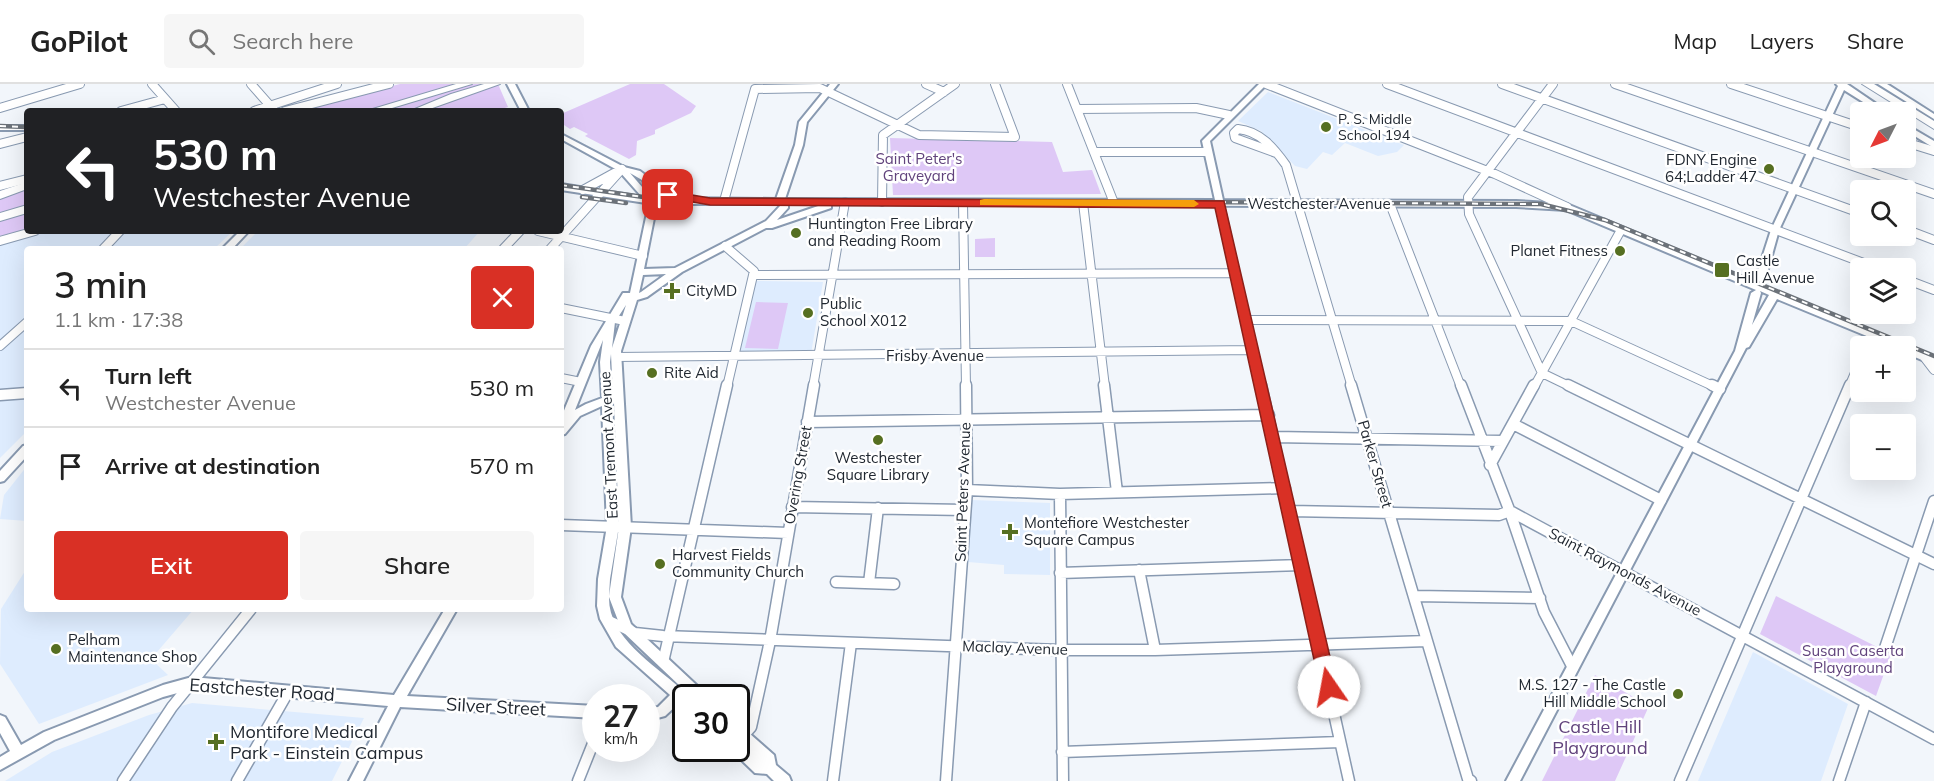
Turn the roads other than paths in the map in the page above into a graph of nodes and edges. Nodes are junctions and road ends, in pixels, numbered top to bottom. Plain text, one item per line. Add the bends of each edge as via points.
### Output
1 (80, 84) edge
2 (152, 84) edge
3 (251, 84) edge
4 (337, 84) edge
5 (343, 84) edge
6 (388, 84) edge
7 (467, 84) edge
8 (495, 84) edge
9 (926, 84) edge
10 (955, 84) edge
11 (995, 84) edge
12 (1067, 84) edge
13 (1264, 84) edge
14 (1387, 84) edge
15 (1502, 84) edge
16 (1553, 84) edge
17 (1616, 84) edge
18 (1731, 84) edge
19 (1842, 84) edge
20 (1854, 84) edge
21 (1867, 84) edge
22 (1882, 84) edge
23 (512, 85) edge
24 (831, 88) edge
25 (944, 92) junction
26 (351, 94) junction
27 (454, 96) junction
28 (1542, 98) junction
29 (165, 99) junction
30 (1869, 102) edge
31 (1882, 102) edge
32 (0, 108) edge
33 (132, 108) edge
34 (174, 108) edge
35 (273, 108) edge
36 (297, 108) edge
37 (382, 108) edge
38 (412, 108) edge
39 (423, 108) edge
40 (524, 108) edge
41 (1077, 109) junction
42 (1229, 115) junction
43 (1828, 116) junction
44 (1934, 119) edge
45 (1850, 124) edge
46 (898, 125) junction
47 (1916, 127) edge
48 (0, 128) edge
49 (24, 128) edge
50 (1916, 129) edge
51 (1516, 132) junction
52 (1934, 136) edge
53 (24, 138) edge
54 (564, 138) edge
55 (0, 144) edge
56 (1916, 145) edge
57 (1934, 145) edge
58 (1811, 151) junction
59 (1934, 151) edge
60 (1094, 152) junction
61 (1207, 152) junction
62 (1276, 153) junction
63 (622, 169) junction
64 (1486, 171) junction
65 (24, 180) edge
66 (24, 185) edge
67 (0, 186) edge
68 (564, 187) edge
69 (1794, 189) junction
70 (583, 190) junction
71 (654, 191) junction
72 (600, 193) junction
73 (1934, 194) edge
74 (0, 195) edge
75 (24, 201) edge
76 (650, 201) junction
77 (710, 201) junction
78 (724, 201) junction
79 (757, 201) junction
80 (780, 201) junction
81 (844, 202) junction
82 (882, 202) junction
83 (963, 203) junction
84 (1083, 203) junction
85 (1114, 203) junction
86 (1220, 204) junction
87 (1298, 204) junction
88 (1390, 204) junction
89 (1468, 205) junction
90 (0, 207) edge
91 (1567, 207) junction
92 (1850, 209) edge
93 (24, 210) edge
94 (772, 210) junction
95 (0, 217) edge
96 (763, 226) junction
97 (1621, 230) junction
98 (1775, 230) junction
99 (1916, 233) edge
100 (24, 234) edge
101 (117, 234) edge
102 (242, 234) edge
103 (517, 234) edge
104 (550, 234) edge
105 (564, 234) edge
106 (564, 234) edge
107 (561, 237) junction
108 (1934, 240) edge
109 (0, 241) edge
110 (106, 246) edge
111 (230, 246) edge
112 (506, 246) edge
113 (553, 246) edge
114 (725, 246) junction
115 (643, 256) junction
116 (1850, 258) edge
117 (679, 270) junction
118 (639, 272) junction
119 (1091, 273) junction
120 (1236, 273) junction
121 (964, 274) junction
122 (832, 275) junction
123 (753, 276) junction
124 (1760, 279) dead end
125 (1916, 283) edge
126 (1934, 290) edge
127 (1756, 293) dead end
128 (1774, 295) junction
129 (629, 299) junction
130 (564, 309) edge
131 (1247, 320) junction
132 (1332, 320) junction
133 (617, 321) junction
134 (1434, 321) junction
135 (1516, 321) junction
136 (1571, 321) junction
137 (24, 325) edge
138 (1871, 335) edge
139 (0, 346) edge
140 (1254, 350) junction
141 (1740, 351) junction
142 (1101, 354) junction
143 (1916, 354) edge
144 (733, 356) junction
145 (818, 356) junction
146 (965, 356) junction
147 (616, 357) junction
148 (1924, 357) junction
149 (1934, 361) edge
150 (1934, 370) edge
151 (1542, 373) junction
152 (564, 379) edge
153 (581, 382) junction
154 (1850, 384) edge
155 (24, 388) edge
156 (0, 389) edge
157 (1720, 389) junction
158 (24, 393) edge
159 (0, 395) edge
160 (612, 400) junction
161 (1269, 415) junction
162 (569, 419) junction
163 (1109, 420) junction
164 (966, 421) junction
165 (807, 422) junction
166 (1513, 424) junction
167 (564, 426) edge
168 (1274, 437) junction
169 (1367, 438) junction
170 (1481, 440) junction
171 (1503, 441) junction
172 (1690, 444) junction
173 (24, 452) edge
174 (1490, 465) junction
175 (0, 478) edge
176 (1285, 488) junction
177 (966, 490) junction
178 (1118, 492) junction
179 (1060, 494) junction
180 (1661, 500) junction
181 (1800, 500) junction
182 (1934, 501) edge
183 (792, 507) junction
184 (878, 508) junction
185 (964, 510) junction
186 (1290, 511) junction
187 (1510, 512) junction
188 (1389, 513) junction
189 (564, 525) edge
190 (619, 526) junction
191 (692, 530) junction
192 (788, 533) junction
193 (1915, 555) junction
194 (1934, 564) edge
195 (1302, 565) junction
196 (1139, 570) junction
197 (1624, 571) junction
198 (1060, 573) junction
199 (836, 582) dead end
200 (868, 583) junction
201 (894, 584) dead end
202 (1414, 596) junction
203 (1540, 598) junction
204 (248, 612) edge
205 (449, 612) edge
206 (606, 619) junction
207 (631, 633) junction
208 (1742, 635) junction
209 (669, 636) junction
210 (770, 640) junction
211 (1428, 641) junction
212 (851, 643) junction
213 (1319, 644) junction
214 (956, 647) junction
215 (1885, 648) dead end
216 (1061, 650) junction
217 (1155, 650) junction
218 (663, 662) junction
219 (1573, 668) junction
220 (192, 683) junction
221 (672, 684) edge
222 (677, 684) edge
223 (288, 692) junction
224 (398, 701) junction
225 (1866, 702) junction
226 (582, 711) edge
227 (0, 721) edge
228 (750, 729) edge
229 (1934, 739) edge
230 (1340, 742) junction
231 (1062, 752) junction
232 (18, 753) junction
233 (750, 755) edge
234 (586, 762) edge
235 (0, 764) edge
236 (1469, 780) edge
237 (123, 781) edge
238 (237, 781) edge
239 (356, 781) edge
240 (578, 781) edge
241 (784, 781) edge
242 (833, 781) edge
243 (946, 781) edge
244 (1063, 781) edge
245 (1349, 781) edge
246 (1513, 781) edge
247 (1680, 781) edge
248 (1839, 781) edge

1 - 32 street
2 - 29 street
3 - 35 street
4 - 35 street
5 - 26 street
6 - 26 street
7 - 37 highway
8 - 27 highway
9 - 25 street
10 - 25 street
11 - 46 street via 1015,137 919,135
12 - 41 street
13 - 42 main road
13 - 64 street
14 - 51 street
15 - 28 street
16 - 28 street
17 - 58 street
18 - 43 street
19 - 30 main road
19 - 43 main road
20 - 31 highway
21 - 44 highway
22 - 44 main road
23 - 40 main road
24 - 46 street
24 - 78 street via 755,89
24 - 80 main road via 802,124
25 - 46 street
26 - 36 street
27 - 38 highway
27 - 39 highway
28 - 51 street
28 - 69 street
29 - 33 street
29 - 34 street
41 - 42 street via 1196,108
41 - 60 street
42 - 61 main road via 1206,141
43 - 45 street
43 - 58 main road
46 - 82 street via 883,135
47 - 52 highway
48 - 49 main road
50 - 57 main road
51 - 64 street
51 - 98 street
53 - 55 street
54 - 63 main road
56 - 59 street
58 - 69 main road
58 - 73 street
60 - 61 street
60 - 85 street
61 - 86 main road
62 - 62 street, Parker Street via 1255,132 1238,129 1234,133 1234,138 1241,142
62 - 87 street, Parker Street via 1286,165
63 - 70 street
63 - 71 main road via 644,177
63 - 72 street
63 - 76 main road
64 - 89 street via 1468,197
64 - 91 street
65 - 67 street
66 - 74 highway
68 - 70 main road, Westchester Avenue
69 - 92 street
69 - 98 main road
70 - 72 main road, Westchester Avenue
71 - 76 main road
71 - 77 main road, Westchester Avenue
72 - 76 main road, Westchester Avenue
72 - 105 street
75 - 90 highway
76 - 77 main road, Westchester Avenue
76 - 115 main road, East Tremont Avenue
77 - 78 main road, Westchester Avenue
78 - 79 main road, Westchester Avenue
79 - 80 main road, Westchester Avenue
79 - 94 main road
80 - 81 main road, Westchester Avenue
80 - 94 main road
80 - 96 main road via 785,206 783,210
81 - 82 main road, Westchester Avenue
81 - 96 main road
81 - 122 street, Overing Street
82 - 83 main road, Westchester Avenue
83 - 84 main road, Westchester Avenue
83 - 121 street, Saint Peters Avenue
84 - 85 main road, Westchester Avenue
84 - 119 street
85 - 86 main road, Westchester Avenue
86 - 87 main road, Westchester Avenue
86 - 120 street
87 - 88 main road, Westchester Avenue
87 - 132 street, Parker Street
88 - 89 main road, Westchester Avenue
88 - 134 street
89 - 91 main road, Westchester Avenue
89 - 135 street
91 - 97 main road, Westchester Avenue
93 - 95 highway
94 - 96 main road
96 - 114 main road
97 - 128 main road, Westchester Avenue
97 - 136 street
98 - 116 street
98 - 124 main road
99 - 108 street
100 - 109 street
101 - 110 street
102 - 111 main road
103 - 112 street
104 - 107 street
106 - 107 street
107 - 113 street
107 - 115 street
114 - 117 main road
114 - 123 street via 754,271
115 - 118 main road, East Tremont Avenue
117 - 118 main road
117 - 129 main road via 644,294
118 - 129 main road, East Tremont Avenue
119 - 120 street
119 - 121 street
119 - 142 street
120 - 131 street
121 - 122 street
121 - 146 street, Saint Peters Avenue
122 - 123 street
122 - 145 street, Overing Street
123 - 144 street
125 - 126 street
127 - 141 main road
128 - 138 main road, Westchester Avenue
128 - 141 main road
129 - 133 main road, East Tremont Avenue
130 - 133 street
131 - 132 street
131 - 140 street
132 - 134 street
132 - 169 street, Parker Street
133 - 147 main road, East Tremont Avenue
133 - 153 main road via 607,326
133 - 160 main road, East Tremont Avenue via 605,351
134 - 135 street
134 - 170 street
135 - 136 street
135 - 151 street
136 - 151 street
136 - 157 street
137 - 139 street
140 - 142 street, Frisby Avenue
140 - 161 street
141 - 157 main road
142 - 146 street, Frisby Avenue
142 - 163 street
143 - 148 main road
144 - 145 street, Frisby Avenue
144 - 147 street, Frisby Avenue
144 - 191 street
145 - 146 street, Frisby Avenue
145 - 165 street, Overing Street
146 - 164 street, Saint Peters Avenue
147 - 160 main road, East Tremont Avenue
148 - 149 main road
148 - 150 street
151 - 166 street
151 - 172 street
152 - 153 street
153 - 162 main road
154 - 181 street
155 - 156 street
157 - 172 main road
158 - 159 street
160 - 162 main road via 591,404
160 - 190 main road, East Tremont Avenue
161 - 163 street
161 - 168 street
162 - 167 main road
163 - 164 street
163 - 178 street
164 - 165 street
164 - 177 street, Saint Peters Avenue
165 - 183 street, Overing Street
166 - 171 street
166 - 180 street
168 - 169 street
168 - 176 street
169 - 170 street
169 - 188 street, Parker Street
170 - 171 street
170 - 174 street
171 - 174 street
172 - 180 main road
172 - 181 street
173 - 175 main road
174 - 187 street
176 - 178 street
176 - 186 street
177 - 179 street
177 - 185 street, Saint Peters Avenue
178 - 179 street
179 - 198 street
180 - 197 main road
181 - 193 street
181 - 208 street
182 - 193 street
183 - 184 street
183 - 192 street, Overing Street
184 - 185 street
184 - 200 street
185 - 214 street, Saint Peters Avenue
186 - 188 street
186 - 195 street
187 - 188 street
187 - 197 street, Saint Raymonds Avenue
187 - 203 street
188 - 202 street, Parker Street
189 - 190 street
190 - 191 street
190 - 206 main road, East Tremont Avenue via 602,592
190 - 207 main road, East Tremont Avenue via 615,590 620,615
191 - 192 street
191 - 209 street
192 - 210 street, Overing Street
193 - 194 street
193 - 215 street
195 - 196 street
195 - 213 street
196 - 198 street
196 - 217 street
197 - 208 street, Saint Raymonds Avenue
197 - 219 main road
198 - 216 street
199 - 200 street
200 - 201 street
202 - 203 street
202 - 211 street, Parker Street
203 - 219 street via 1560,650
204 - 220 street
205 - 224 main road
206 - 207 street, Maclay Avenue
206 - 221 main road, East Tremont Avenue via 620,643
207 - 209 street, Maclay Avenue
207 - 218 main road, East Tremont Avenue
208 - 225 street, Saint Raymonds Avenue
208 - 247 street
209 - 210 street, Maclay Avenue
209 - 218 street
210 - 212 street, Maclay Avenue
210 - 228 street, Overing Street
211 - 213 street, Maclay Avenue
211 - 236 street, Parker Street
212 - 214 street, Maclay Avenue
212 - 242 street
213 - 217 street, Maclay Avenue
213 - 230 street
214 - 216 street, Maclay Avenue
214 - 243 street, Saint Peters Avenue
216 - 217 street, Maclay Avenue
216 - 231 street
218 - 222 main road, East Tremont Avenue
219 - 246 main road
220 - 223 main road, Eastchester Road
220 - 232 main road, Eastchester Road via 90,720
220 - 237 street
223 - 224 main road, Eastchester Road
223 - 238 street
224 - 226 main road, Silver Street
224 - 239 main road
225 - 229 street, Saint Raymonds Avenue
225 - 248 street
227 - 232 main road
230 - 231 street
230 - 245 street
231 - 244 street
232 - 235 main road, Eastchester Road
233 - 241 main road via 760,768 770,768
234 - 240 street

